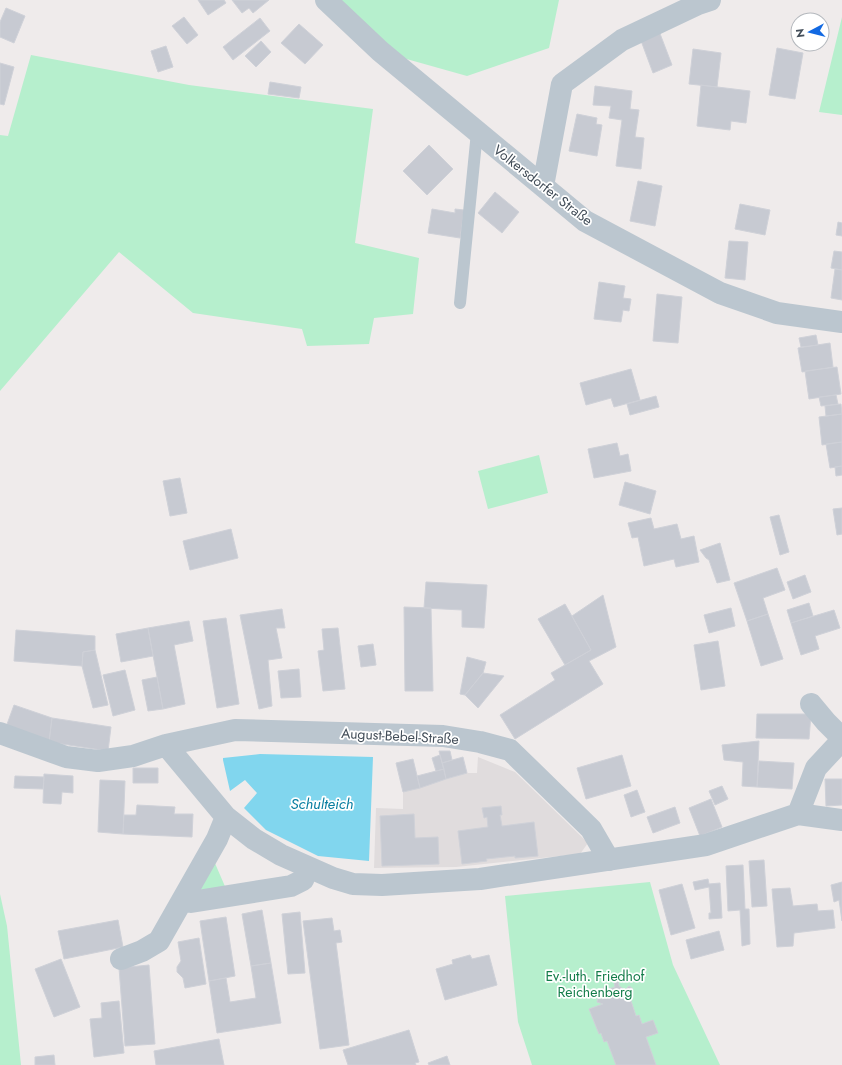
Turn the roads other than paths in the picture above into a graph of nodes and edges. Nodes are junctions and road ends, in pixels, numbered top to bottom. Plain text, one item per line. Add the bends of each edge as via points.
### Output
1 (326, 0) edge
2 (710, 0) edge
3 (477, 132) junction
4 (543, 186) junction
5 (460, 303) dead end
6 (842, 322) edge
7 (811, 704) dead end
8 (0, 733) edge
9 (842, 739) edge
10 (166, 746) junction
11 (798, 814) junction
12 (226, 817) junction
13 (842, 820) edge
14 (609, 860) junction
15 (308, 867) junction
16 (184, 897) junction
17 (121, 959) dead end

1 - 3 street, Volkersdorfer Straße via 380,51
2 - 4 street via 622,40 562,84
3 - 4 street, Volkersdorfer Straße
3 - 5 lane
4 - 6 street, Volkersdorfer Straße via 585,221 720,293 777,313
7 - 9 street
8 - 10 street, August-Bebel-Straße via 66,757 98,761 133,756
9 - 11 street via 816,768
10 - 12 street
10 - 14 street, August-Bebel-Straße via 235,730 442,736 480,742 510,750 591,829
11 - 13 street
11 - 14 street via 706,845
12 - 15 street via 254,839
12 - 16 street via 217,839
14 - 15 street via 480,879 382,885 353,884
15 - 16 street via 303,880 291,886 191,902
16 - 17 street via 159,941

